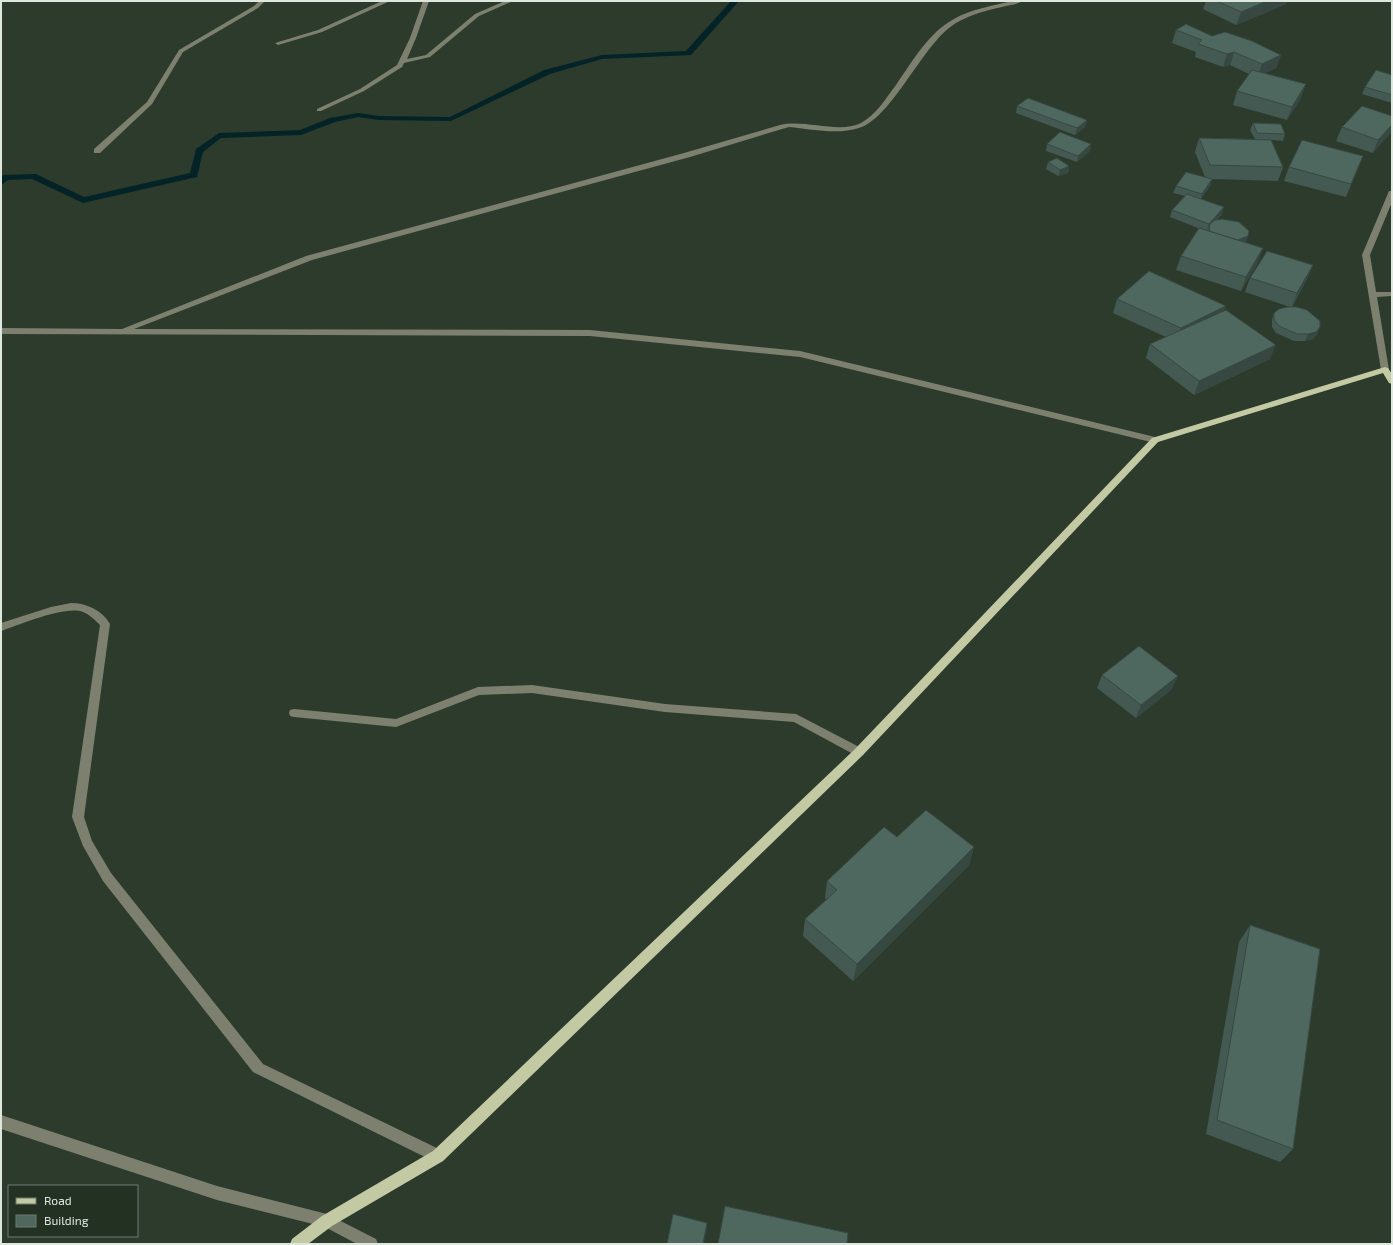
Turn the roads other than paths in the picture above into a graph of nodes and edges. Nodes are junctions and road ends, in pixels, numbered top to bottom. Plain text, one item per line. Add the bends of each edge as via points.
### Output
1 (262, 1) edge
2 (386, 1) edge
3 (426, 1) edge
4 (510, 1) edge
5 (1019, 1) edge
6 (278, 43) dead end
7 (402, 62) junction
8 (319, 110) dead end
9 (96, 151) dead end
10 (1392, 193) edge
11 (1392, 294) edge
12 (1373, 295) junction
13 (1, 331) edge
14 (120, 331) junction
15 (1385, 370) junction
16 (1392, 381) edge
17 (1155, 440) junction
18 (1, 627) edge
19 (294, 713) dead end
20 (859, 752) junction
21 (1, 1122) edge
22 (438, 1156) junction
23 (327, 1221) junction
24 (297, 1244) edge
25 (371, 1244) edge

1 - 9 street via 181,51 150,103
2 - 6 street via 295,40
3 - 7 street
4 - 7 street via 477,15 428,56
5 - 14 street via 964,16 945,28 925,49 877,113 862,126 780,126 679,157 309,258
7 - 8 street via 400,66 362,90
10 - 12 street via 1366,255
11 - 12 street
12 - 15 street
13 - 14 street
14 - 17 street via 590,333 800,354
15 - 16 main road
15 - 17 main road
17 - 20 main road
18 - 22 street via 55,610 81,607 94,613 105,624 78,817 87,844 107,877 258,1068
19 - 20 street via 396,723 478,691 532,689 665,708 796,718
20 - 22 main road
21 - 23 street via 217,1193
22 - 23 main road
23 - 24 main road
23 - 25 street

